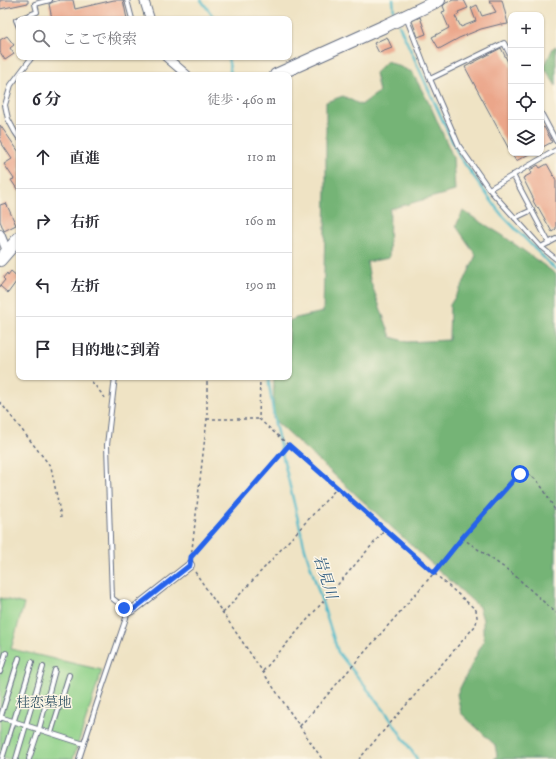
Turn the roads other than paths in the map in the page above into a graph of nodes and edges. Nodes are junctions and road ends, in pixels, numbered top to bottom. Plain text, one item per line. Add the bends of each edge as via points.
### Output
1 (50, 0) edge
2 (127, 0) edge
3 (144, 0) edge
4 (439, 0) edge
5 (26, 16) edge
6 (131, 16) edge
7 (149, 16) edge
8 (405, 16) junction
9 (508, 51) edge
10 (30, 60) edge
11 (169, 60) edge
12 (21, 72) edge
13 (183, 72) edge
14 (283, 72) edge
15 (16, 78) edge
16 (430, 79) junction
17 (544, 119) edge
18 (16, 134) edge
19 (556, 141) edge
20 (556, 150) edge
21 (513, 175) junction
22 (489, 189) junction
23 (532, 210) junction
24 (514, 218) junction
25 (0, 234) edge
26 (556, 239) edge
27 (16, 242) edge
28 (549, 243) junction
29 (541, 247) junction
30 (4, 256) edge
31 (556, 259) edge
32 (115, 380) edge
33 (190, 565) road end
34 (127, 612) junction
35 (6, 653) dead end
36 (19, 658) dead end
37 (32, 662) dead end
38 (43, 667) dead end
39 (55, 670) dead end
40 (0, 672) edge
41 (69, 675) dead end
42 (0, 718) edge
43 (13, 721) junction
44 (26, 725) junction
45 (39, 729) junction
46 (51, 733) junction
47 (84, 744) junction
48 (2, 759) edge
49 (16, 759) edge
50 (29, 759) edge
51 (79, 759) edge

1 - 5 lane via 35,4 37,12
2 - 6 lane
3 - 7 street
4 - 8 street
8 - 14 street
8 - 16 lane
9 - 16 lane via 504,43
10 - 12 lane
11 - 13 street
15 - 18 lane via 5,104 8,119
16 - 22 lane via 459,146
17 - 19 lane
20 - 21 lane
21 - 22 lane
21 - 23 lane
22 - 24 lane
23 - 24 lane
23 - 28 lane
24 - 29 lane
25 - 30 street
26 - 28 lane
27 - 30 street
28 - 29 lane
29 - 31 lane
32 - 34 lane via 107,445 112,598
33 - 34 street
34 - 47 lane
35 - 40 lane
36 - 42 lane
37 - 43 lane
38 - 44 lane
39 - 45 lane
41 - 46 lane
42 - 43 lane
43 - 44 lane
43 - 48 lane
44 - 45 lane
44 - 49 lane
45 - 46 lane
45 - 50 lane
46 - 47 lane
47 - 51 lane

